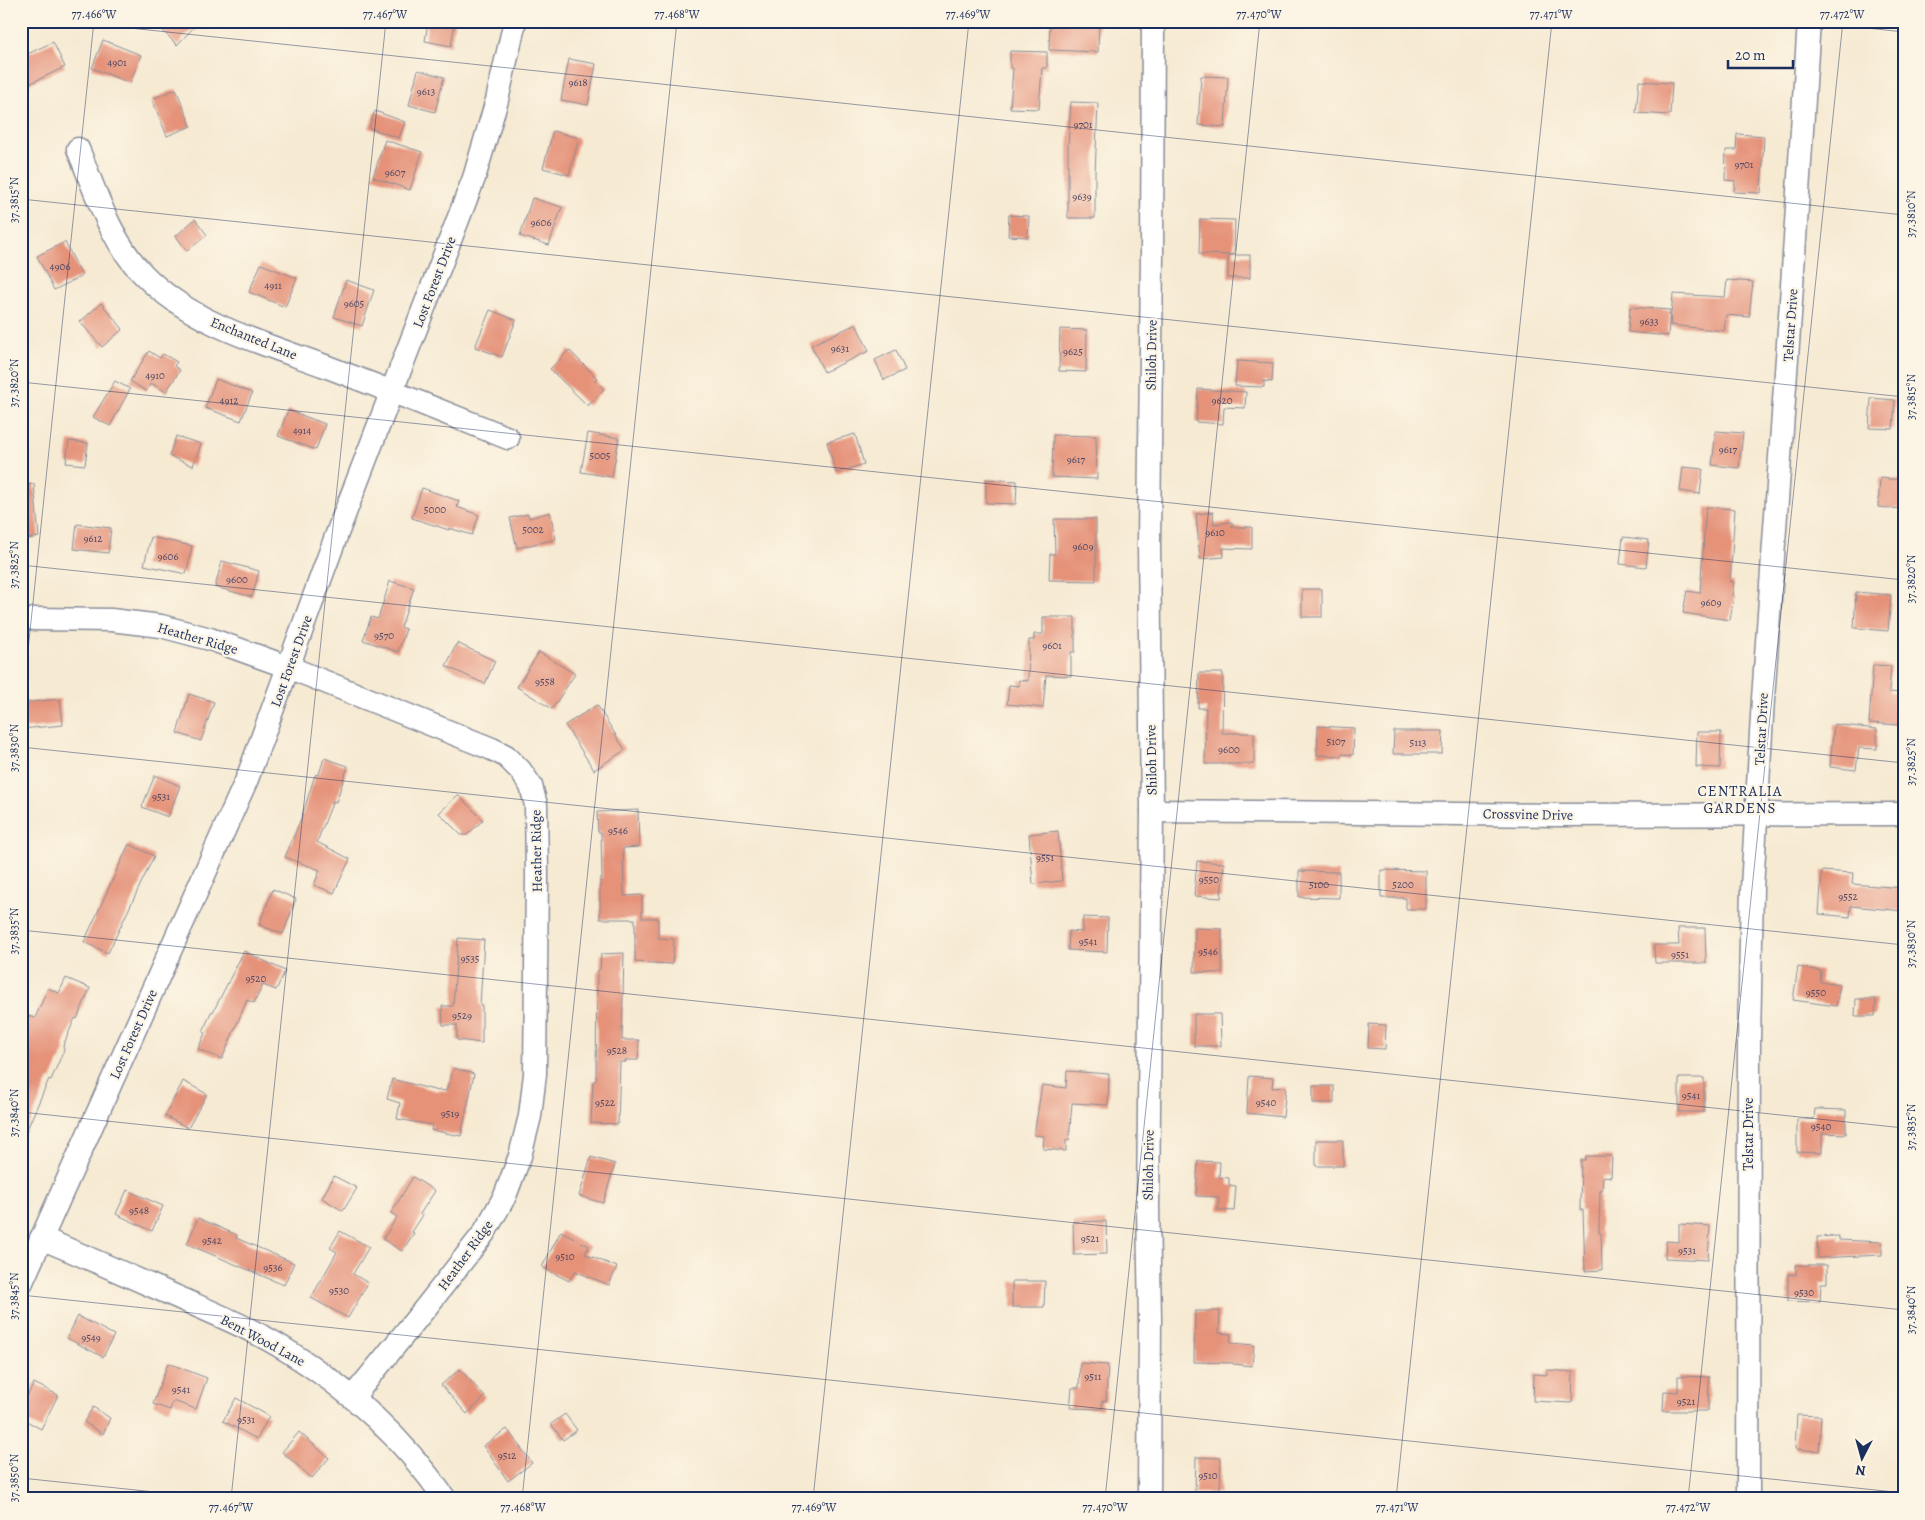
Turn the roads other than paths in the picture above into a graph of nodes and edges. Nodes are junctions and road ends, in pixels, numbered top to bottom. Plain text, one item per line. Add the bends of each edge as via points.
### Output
1 (515, 21) edge
2 (1153, 21) edge
3 (1809, 21) edge
4 (78, 149) dead end
5 (392, 391) junction
6 (508, 438) dead end
7 (34, 619) dead end
8 (288, 667) junction
9 (1152, 811) junction
10 (1756, 814) junction
11 (1904, 814) edge
12 (41, 1238) junction
13 (21, 1284) edge
14 (352, 1397) junction
15 (445, 1499) edge
16 (1150, 1499) edge
17 (1748, 1499) edge

1 - 5 street, Lost Forest Drive via 497,100 474,178
2 - 9 street, Shiloh Drive via 1149,544
3 - 10 street, Telstar Drive
4 - 5 street, Enchanted Lane via 122,249 169,297 198,316 250,338
5 - 6 street, Enchanted Lane
5 - 8 street, Lost Forest Drive
7 - 8 street, Heather Ridge via 111,620 161,626 210,638
8 - 12 street, Lost Forest Drive via 247,779
8 - 14 street, Heather Ridge via 492,748 520,770 531,786 536,805 535,1074 530,1116 520,1156 484,1233
9 - 10 street, Crossvine Drive
9 - 16 street, Shiloh Drive via 1148,1208
10 - 11 street, Crossvine Drive
10 - 17 street, Telstar Drive via 1748,1042
12 - 13 street, Lost Forest Drive
12 - 14 street, Bent Wood Lane via 248,1329 319,1371
14 - 15 street, Bent Wood Lane via 397,1440

